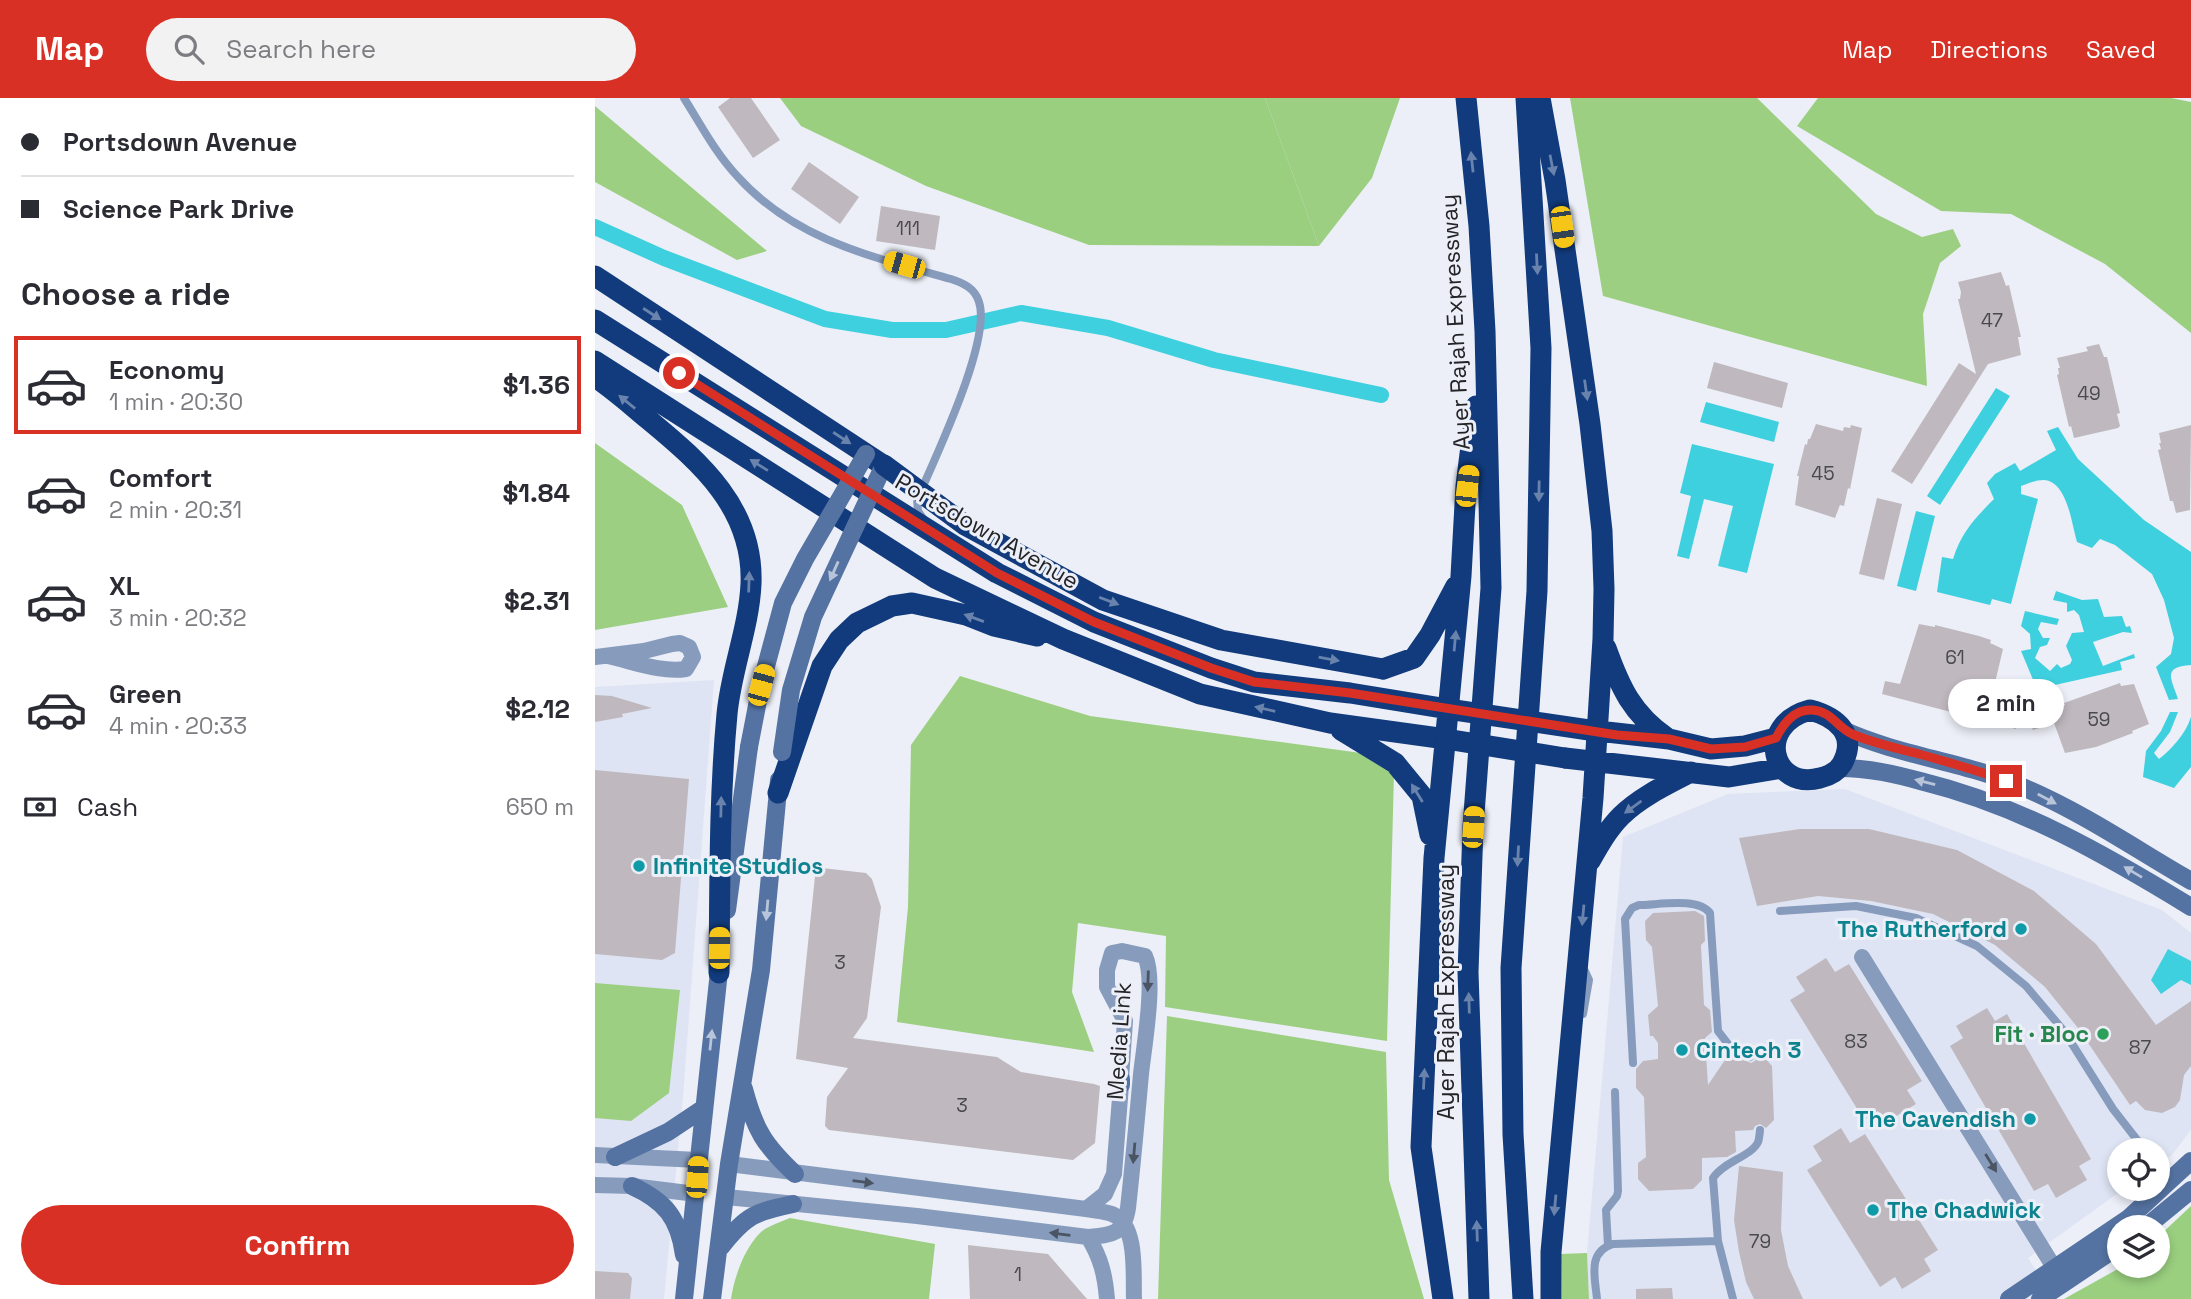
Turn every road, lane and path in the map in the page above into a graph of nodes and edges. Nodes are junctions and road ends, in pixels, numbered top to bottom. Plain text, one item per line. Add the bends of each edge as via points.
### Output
1 (684, 98) edge
2 (1466, 98) edge
3 (1526, 98) edge
4 (1540, 98) edge
5 (595, 276) edge
6 (595, 320) edge
7 (1485, 331) junction
8 (595, 361) edge
9 (595, 377) edge
10 (875, 459) junction
11 (917, 500) junction
12 (887, 503) junction
13 (932, 530) junction
14 (1461, 576) junction
15 (1063, 639) junction
16 (1603, 639) junction
17 (1414, 658) junction
18 (1350, 693) junction
19 (1448, 709) junction
20 (1330, 723) junction
21 (1843, 730) junction
22 (1593, 731) junction
23 (1776, 738) junction
24 (1446, 739) junction
25 (1669, 739) junction
26 (1591, 762) junction
27 (1781, 768) junction
28 (1839, 768) junction
29 (1691, 772) junction
30 (778, 793) junction
31 (1434, 858) junction
32 (1587, 865) junction
33 (2182, 872) edge
34 (2191, 881) edge
35 (2191, 907) edge
36 (1780, 911) dead end
37 (1861, 957) dead end
38 (719, 973) junction
39 (1750, 1057) dead end
40 (1633, 1063) dead end
41 (743, 1082) junction
42 (1615, 1092) dead end
43 (704, 1108) junction
44 (1760, 1130) dead end
45 (2136, 1138) edge
46 (595, 1155) edge
47 (615, 1157) junction
48 (698, 1160) junction
49 (2191, 1161) edge
50 (729, 1164) junction
51 (2170, 1170) edge
52 (795, 1174) junction
53 (2170, 1178) edge
54 (595, 1185) edge
55 (632, 1186) junction
56 (2191, 1189) edge
57 (696, 1194) junction
58 (726, 1197) junction
59 (2142, 1201) edge
60 (2165, 1201) edge
61 (793, 1204) junction
62 (1086, 1209) junction
63 (2166, 1211) junction
64 (2161, 1215) edge
65 (1124, 1224) junction
66 (1088, 1237) junction
67 (1718, 1241) junction
68 (1608, 1245) junction
69 (720, 1248) junction
70 (2107, 1254) edge
71 (2055, 1269) junction
72 (687, 1276) junction
73 (684, 1299) edge
74 (712, 1299) edge
75 (1107, 1299) edge
76 (1134, 1299) edge
77 (1443, 1299) edge
78 (1479, 1299) edge
79 (1523, 1299) edge
80 (1551, 1299) edge
81 (1597, 1299) edge
82 (1733, 1299) edge
83 (2009, 1299) edge
84 (2040, 1299) edge

1 - 11 lane via 738,177 797,225 845,248 951,279 974,291 981,316 971,363
7 -> 2 highway, Ayer Rajah Expressway
3 -> 79 highway via 1541,348 1537,591 1511,968 1513,1133
4 -> 16 highway via 1592,437 1602,531
5 -> 10 highway
6 - 12 highway, Portsdown Avenue
7 - 14 highway
78 -> 7 highway, Ayer Rajah Expressway via 1468,972 1473,827 1491,588
15 -> 8 highway via 935,578
38 -> 9 highway via 722,771 728,705 751,585 750,562 742,530 717,483 689,454
10 -> 17 highway, bridge via 965,525 1103,600 1221,640 1383,669
10 -> 30 street, bridge via 813,617 792,690
10 - 38 street, bridge via 805,559 783,603 749,747
11 - 12 lane via 907,506
11 - 13 lane via 918,511
12 - 13 highway, Portsdown Avenue
13 - 18 highway, Portsdown Avenue via 997,573 1094,622 1211,668 1254,682
14 - 17 highway
19 -> 14 highway
20 -> 15 highway via 1200,694
15 -> 30 highway via 1027,635 912,603 892,606 857,623 822,666
16 - 22 highway
16 - 25 highway via 1635,709
17 - 18 highway via 1389,680
18 - 19 highway, Portsdown Avenue
19 - 22 highway, Portsdown Avenue, bridge
19 - 24 highway
20 - 24 highway
31 -> 20 highway via 1422,796 1395,763
21 - 23 highway via 1826,714 1810,710 1796,713
21 - 28 highway via 1847,743
21 -> 33 street via 2027,788
22 - 25 highway, Portsdown Avenue
22 - 26 highway
23 - 25 highway, Portsdown Avenue via 1745,747 1711,749
23 - 27 highway
24 - 26 highway, bridge
24 - 31 highway
26 - 29 highway
26 - 32 highway
27 - 28 highway via 1814,780
27 - 29 highway via 1729,777
35 -> 28 street via 2104,854 2018,813 1950,788 1879,770
29 -> 32 highway via 1622,815
30 -> 41 street via 761,970
77 -> 31 highway via 1421,1147
32 -> 80 highway via 1551,1252
33 - 34 street
36 - 45 lane via 1856,906 1916,918 1977,946 2026,986 2064,1031
37 -> 71 street
43 -> 38 street
39 - 40 lane via 1728,1044 1718,1031 1710,913 1692,903 1639,905 1625,919
41 - 50 street
41 - 52 street via 763,1141
42 - 68 lane via 1618,1191 1606,1210
43 - 47 street via 668,1132
43 - 48 street
44 - 67 lane via 1753,1148 1718,1169 1713,1178
46 - 47 street
47 - 48 street
48 - 50 street
48 - 57 street
49 - 51 street
50 - 52 street
50 - 58 street
52 -> 62 street
53 - 56 lane
54 - 55 street
55 - 57 street
55 - 72 street via 655,1196 676,1224
56 - 63 street
57 - 58 street
57 - 72 street
58 - 61 street
58 - 69 street
59 - 71 street via 2129,1218
60 - 63 lane
66 -> 61 street
61 - 69 street via 760,1210
62 - 65 street via 1115,1215
62 -> 65 street, Media Link via 1105,1194 1114,1174 1125,1021 1107,987 1107,970 1112,953 1122,951 1145,956 1149,964
63 - 64 street
65 - 66 street via 1112,1235
65 - 76 street via 1131,1239
66 - 75 street via 1100,1255
67 - 68 lane
67 - 82 lane
68 - 81 lane via 1595,1256
69 - 74 street
70 - 84 street
71 - 83 street
72 - 73 street

